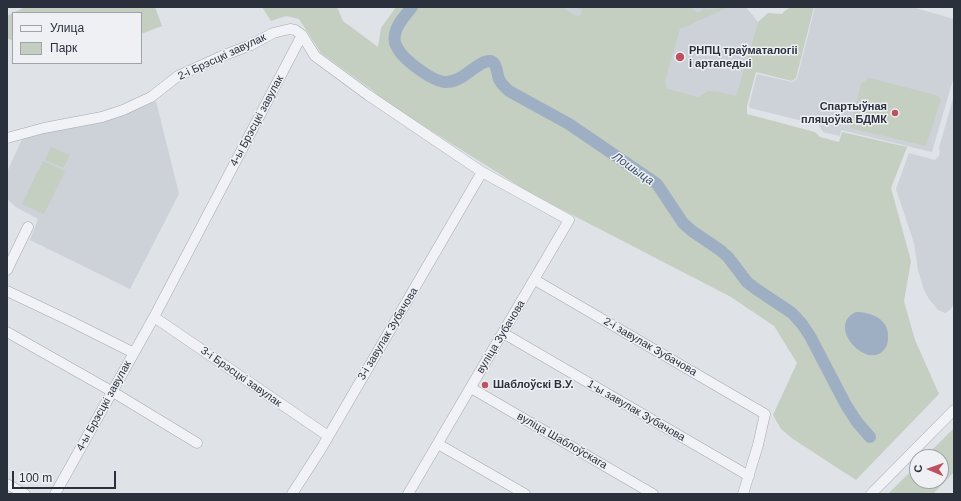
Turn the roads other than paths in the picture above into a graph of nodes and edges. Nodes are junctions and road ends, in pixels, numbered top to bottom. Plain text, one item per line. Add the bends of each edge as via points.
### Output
1 (302, 35) junction
2 (7, 138) edge
3 (482, 172) junction
4 (28, 227) dead end
5 (7, 270) edge
6 (535, 280) junction
7 (7, 291) edge
8 (154, 317) junction
9 (7, 332) edge
10 (503, 333) junction
11 (134, 353) junction
12 (471, 388) junction
13 (113, 392) junction
14 (954, 410) edge
15 (328, 436) junction
16 (197, 443) dead end
17 (438, 444) junction
18 (749, 476) junction
19 (7, 484) edge
20 (25, 494) edge
21 (55, 494) edge
22 (292, 494) edge
23 (408, 494) edge
24 (525, 494) edge
25 (653, 494) edge
26 (744, 494) edge
27 (871, 494) edge

1 - 2 street, 2-і Брэсцкі завулак via 290,29 273,34 178,76 151,97 123,110
1 - 3 street via 315,56
1 - 8 street, 4-ы Брэсцкі завулак
3 - 6 street, вуліца Зубачова via 569,220
3 - 15 street, 3-і завулак Зубачова
4 - 5 street
6 - 10 street, вуліца Зубачова
6 - 18 street, 2-і завулак Зубачова via 765,414
7 - 11 street
8 - 11 street, 4-ы Брэсцкі завулак
8 - 15 street, 3-і Брэсцкі завулак
9 - 13 street
10 - 12 street, вуліца Зубачова
10 - 18 street, 1-ы завулак Зубачова
11 - 13 street, 4-ы Брэсцкі завулак
12 - 17 street, вуліца Зубачова
12 - 25 street, вуліца Шаблоўскага
13 - 16 street
13 - 21 street, 4-ы Брэсцкі завулак
14 - 27 street
15 - 22 street, 3-і завулак Зубачова
17 - 23 street, вуліца Зубачова
17 - 24 street
18 - 26 street
19 - 20 street

